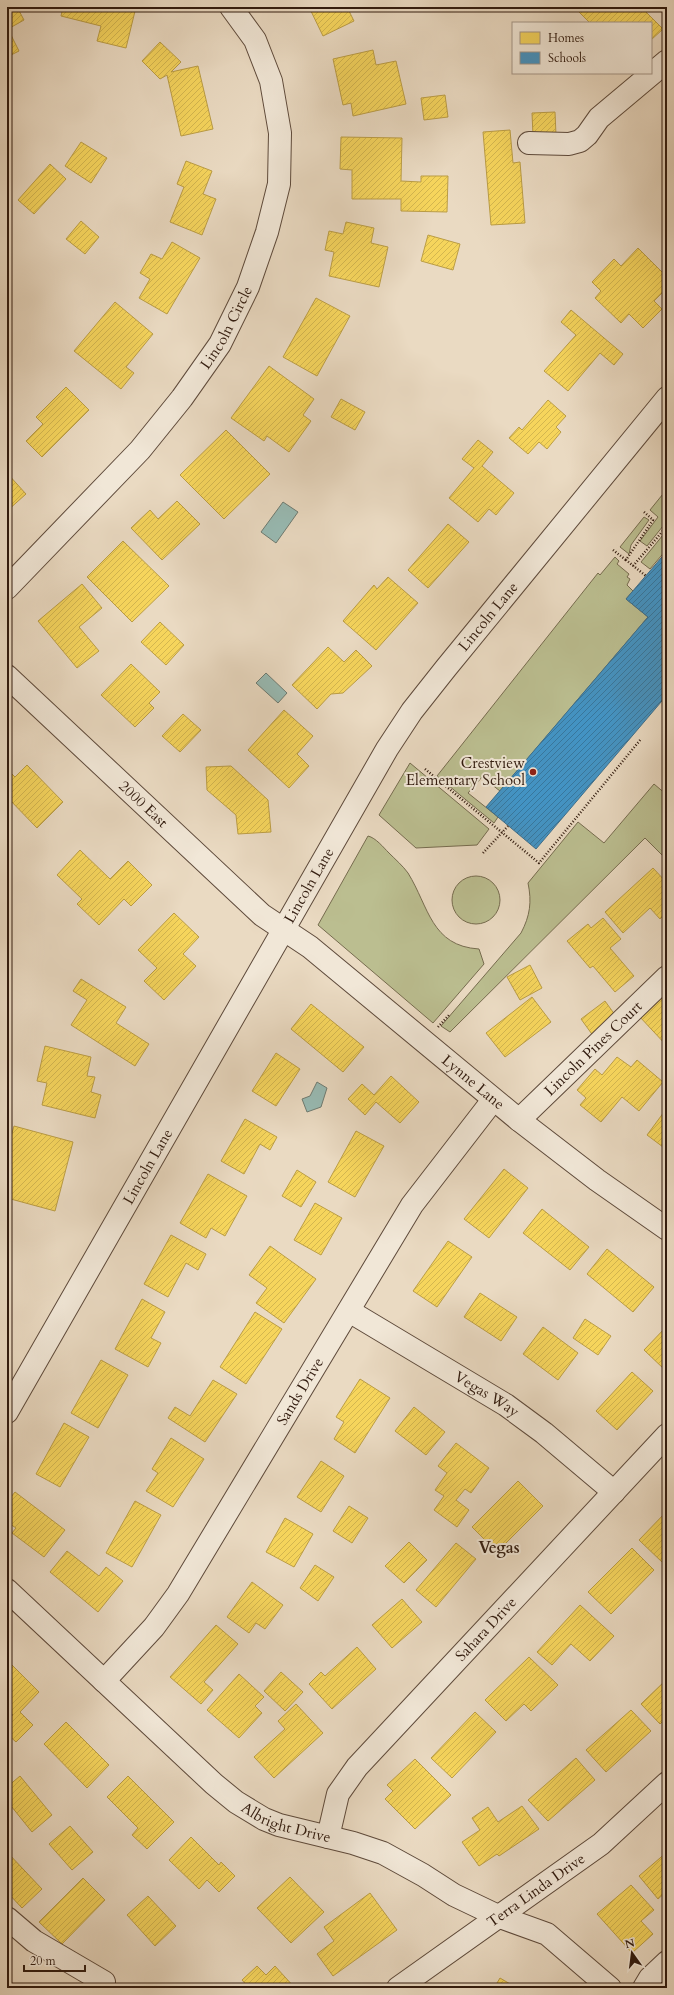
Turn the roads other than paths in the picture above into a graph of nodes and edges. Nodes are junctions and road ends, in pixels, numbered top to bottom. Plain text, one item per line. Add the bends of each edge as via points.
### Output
1 (231, 7) edge
2 (667, 61) edge
3 (651, 74) edge
4 (652, 74) edge
5 (529, 143) dead end
6 (667, 398) edge
7 (7, 588) edge
8 (7, 676) edge
9 (283, 929) junction
10 (667, 977) edge
11 (493, 1100) junction
12 (519, 1120) junction
13 (667, 1230) edge
14 (349, 1311) junction
15 (7, 1412) edge
16 (667, 1435) edge
17 (614, 1492) junction
18 (7, 1590) edge
19 (104, 1681) junction
20 (667, 1783) edge
21 (328, 1837) junction
22 (500, 1917) junction
23 (7, 1918) edge
24 (667, 1962) edge
25 (104, 1982) dead end
26 (398, 1988) edge
27 (610, 1988) edge
28 (644, 1988) edge

1 - 7 street, Lincoln Circle via 255,40 266,67 280,133 279,184 267,232 248,287 220,344 182,398 140,450
2 - 4 street
3 - 5 street via 599,118 580,142
6 - 9 street, Lincoln Lane via 412,711 387,749
8 - 9 street, 2000 East via 262,914
9 - 11 street, Lynne Lane via 310,947
9 - 15 street, Lincoln Lane
10 - 12 street, Lincoln Pines Court
11 - 12 street, Lynne Lane
11 - 14 street, Sands Drive via 418,1196
12 - 13 street, Lynne Lane
14 - 17 street, Vegas Way via 506,1405 544,1433
14 - 19 street, Sands Drive via 178,1594 154,1627
16 - 17 street, Sahara Drive
17 - 21 street, Sahara Drive via 349,1776 338,1794
18 - 19 street, Albright Drive
19 - 21 street, Albright Drive via 236,1802 279,1826
20 - 22 street, Terra Linda Drive via 601,1844
21 - 22 street, Albright Drive via 383,1853 454,1895
22 - 26 street, Terra Linda Drive
22 - 27 street, Albright Drive via 548,1934
23 - 25 street via 34,1941
24 - 28 street via 650,1978

